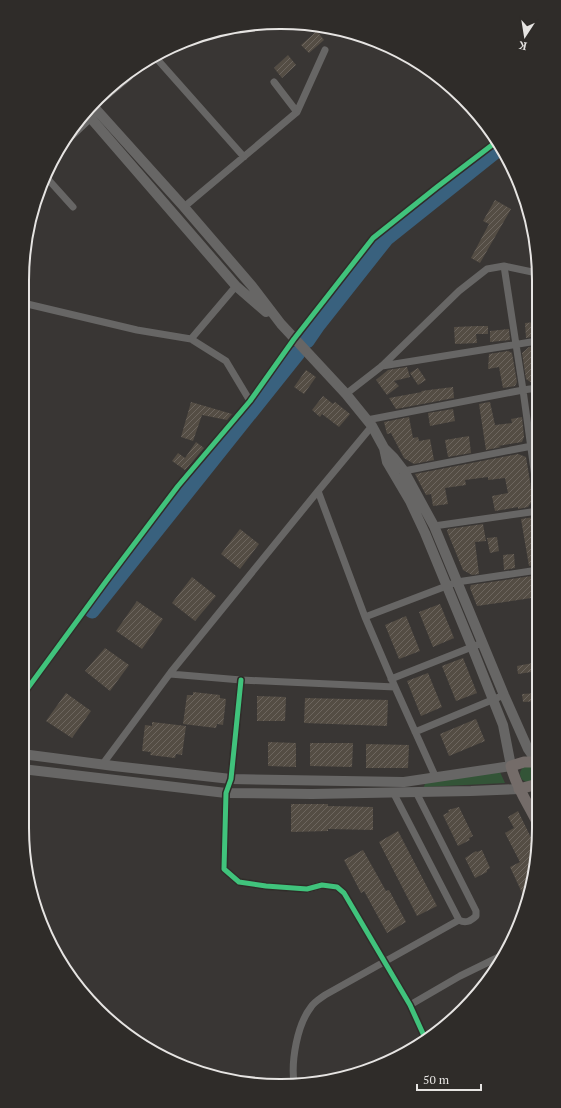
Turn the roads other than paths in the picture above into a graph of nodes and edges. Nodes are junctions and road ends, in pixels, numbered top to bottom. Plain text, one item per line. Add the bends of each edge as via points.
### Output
1 (325, 50) dead end
2 (159, 61) edge
3 (274, 82) dead end
4 (96, 110) edge
5 (297, 112) junction
6 (90, 116) edge
7 (492, 145) edge
8 (244, 157) junction
9 (49, 181) edge
10 (73, 207) dead end
11 (184, 208) junction
12 (504, 266) junction
13 (531, 272) edge
14 (236, 286) junction
15 (29, 306) edge
16 (281, 324) junction
17 (191, 339) junction
18 (294, 339) junction
19 (532, 342) edge
20 (516, 344) junction
21 (382, 366) junction
22 (532, 389) edge
23 (523, 390) junction
24 (346, 394) junction
25 (250, 401) junction
26 (370, 423) junction
27 (532, 435) edge
28 (532, 445) edge
29 (384, 448) junction
30 (404, 471) junction
31 (318, 491) junction
32 (532, 512) edge
33 (434, 526) junction
34 (532, 571) edge
35 (457, 582) junction
36 (447, 586) junction
37 (365, 617) junction
38 (482, 643) junction
39 (472, 647) junction
40 (170, 674) junction
41 (391, 679) junction
42 (241, 680) junction
43 (29, 686) edge
44 (395, 687) junction
45 (504, 695) junction
46 (493, 700) junction
47 (415, 732) junction
48 (532, 754) edge
49 (29, 755) edge
50 (532, 762) edge
51 (102, 765) junction
52 (510, 766) junction
53 (29, 770) edge
54 (436, 778) junction
55 (231, 779) junction
56 (532, 786) edge
57 (519, 789) junction
58 (392, 792) junction
59 (416, 792) junction
60 (226, 793) junction
61 (532, 812) edge
62 (459, 920) junction
63 (494, 959) edge
64 (384, 962) junction
65 (410, 1005) junction
66 (423, 1035) edge
67 (294, 1078) edge

1 - 5 street
2 - 8 street
3 - 5 street
4 - 11 main road
5 - 8 street
6 - 14 main road
7 - 18 street via 374,238
8 - 11 street
9 - 10 street
11 - 16 main road via 252,286
12 - 13 street
12 - 20 street
12 - 21 street via 487,269 459,291
14 - 16 main road
14 - 17 street
15 - 17 street via 137,330
16 - 18 main road
17 - 25 street via 226,361
18 - 24 main road
18 - 25 street
19 - 20 street
20 - 21 street
20 - 23 street
21 - 24 street
22 - 23 street
23 - 26 street
23 - 27 street
24 - 26 main road
25 - 43 street via 178,486
26 - 29 main road
26 - 31 street
28 - 30 street
29 - 30 main road
29 - 36 main road via 387,462 410,501
30 - 33 main road
31 - 37 street
31 - 40 street
32 - 33 street
33 - 35 main road
34 - 35 street
35 - 36 street
35 - 38 main road
36 - 37 street
36 - 39 main road
37 - 41 street
38 - 39 street
38 - 45 main road
39 - 41 street
39 - 46 main road
40 - 42 street
40 - 51 street
41 - 44 street
42 - 44 street
42 - 55 street
44 - 47 street
45 - 46 street
45 - 48 main road
46 - 47 street
46 - 52 main road via 503,724
47 - 54 street
49 - 51 main road
50 - 52 main road
51 - 55 main road
52 - 54 main road
52 - 57 main road
53 - 60 main road
54 - 55 main road via 404,782
55 - 60 street
56 - 57 main road
57 - 59 main road
57 - 61 main road
58 - 59 main road
58 - 60 main road
58 - 62 street
59 - 62 street via 476,911 476,916 472,920
60 - 64 street via 224,869 239,882 307,889 322,885 338,887
62 - 64 street
63 - 65 street
64 - 65 street
64 - 67 street via 325,995 311,1006 297,1037
65 - 66 street

